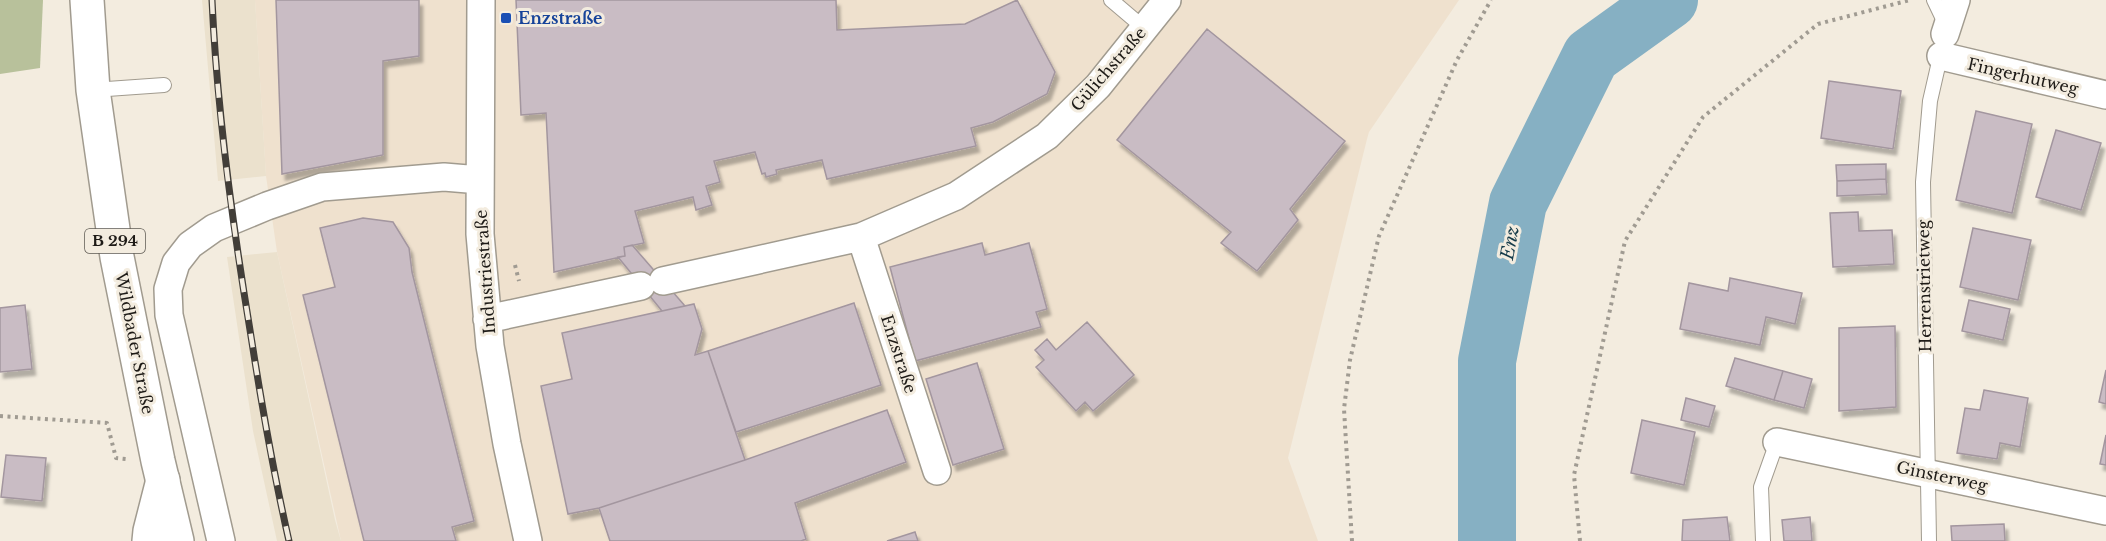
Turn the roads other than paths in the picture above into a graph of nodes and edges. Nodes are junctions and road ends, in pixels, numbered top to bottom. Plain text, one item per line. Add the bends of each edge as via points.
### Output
1 (87, 0) edge
2 (481, 0) edge
3 (1111, 0) edge
4 (1167, 0) edge
5 (1934, 0) edge
6 (1956, 0) edge
7 (1144, 28) junction
8 (1943, 45) junction
9 (164, 85) dead end
10 (93, 90) junction
11 (2106, 95) edge
12 (480, 180) junction
13 (861, 237) junction
14 (487, 319) junction
15 (1777, 442) joint
16 (937, 471) dead end
17 (1927, 473) junction
18 (163, 480) junction
19 (2106, 511) edge
20 (149, 541) edge
21 (177, 541) edge
22 (221, 541) edge
23 (528, 541) edge
24 (1763, 541) edge
25 (1929, 541) edge

1 - 10 main road, Wildbader Straße / B 294
2 - 12 street, Industriestraße
3 - 7 lane
4 - 7 street, Gülichstraße
5 - 8 lane via 1944,19
6 - 8 street, Herrenstrietweg
7 - 13 street, Gülichstraße via 1098,86 1047,136 956,196
8 - 11 street, Fingerhutweg
8 - 17 lane, Herrenstrietweg via 1930,101 1923,182
9 - 10 lane
10 - 18 main road, Wildbader Straße / B 294 via 117,257
12 - 14 street, Industriestraße
12 - 22 street via 444,177 322,187 214,228 190,244 176,263 168,289 169,315
13 - 14 street
13 - 16 street, Enzstraße
14 - 23 street, Industriestraße via 507,444
15 - 17 street, Ginsterweg
15 - 24 lane via 1761,487
17 - 19 street, Ginsterweg
17 - 25 lane, Herrenstrietweg
18 - 20 main road
18 - 21 main road, Wildbader Straße / B 294

